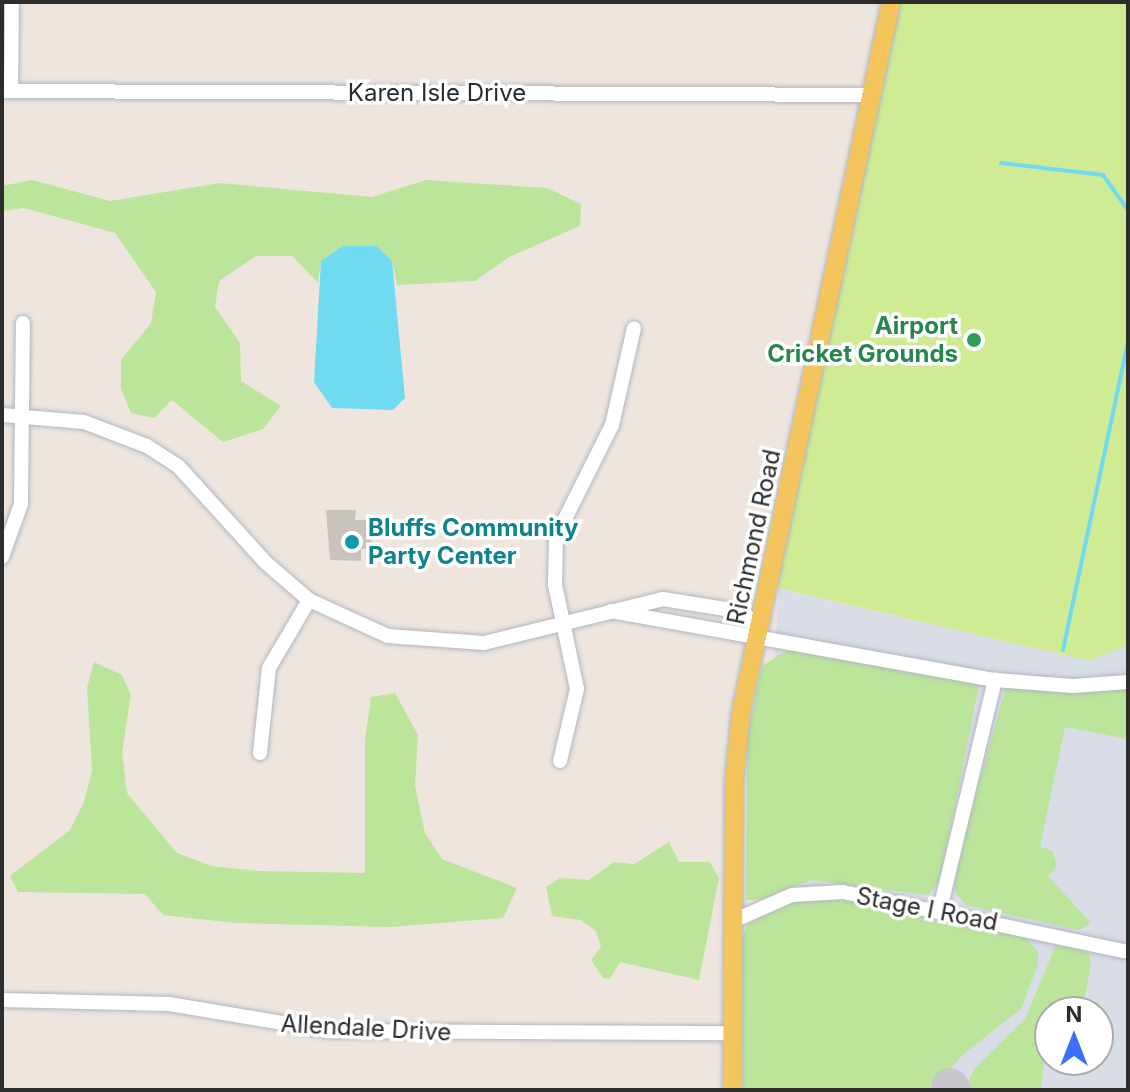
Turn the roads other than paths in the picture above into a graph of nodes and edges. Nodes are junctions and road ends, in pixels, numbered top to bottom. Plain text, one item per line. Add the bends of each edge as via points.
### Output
1 (12, 2) edge
2 (891, 2) edge
3 (7, 91) edge
4 (871, 95) junction
5 (23, 323) dead end
6 (634, 328) dead end
7 (2, 415) edge
8 (23, 416) junction
9 (2, 557) edge
10 (309, 600) junction
11 (611, 611) junction
12 (563, 622) junction
13 (759, 633) junction
14 (995, 680) junction
15 (1128, 682) edge
16 (260, 753) dead end
17 (560, 761) dead end
18 (940, 909) junction
19 (733, 921) junction
20 (1124, 951) dead end
21 (2, 1000) edge
22 (733, 1033) junction
23 (732, 1090) edge

1 - 3 street
2 - 4 main road, Richmond Road
3 - 4 street, Karen Isle Drive
4 - 13 main road, Richmond Road
5 - 8 street
6 - 12 street via 612,425 556,537 553,569
7 - 8 street
8 - 9 street via 20,515
8 - 10 street via 94,424 165,456
10 - 12 street via 360,627 433,643 484,643
10 - 16 street via 269,668
11 - 12 street
11 - 13 street via 738,636
11 - 13 street via 663,599 714,604 744,612
12 - 17 street via 577,699
13 - 14 street
13 - 19 main road, Richmond Road via 736,751
14 - 15 street via 1073,686
14 - 18 street
18 - 19 street, Stage I Road via 818,891
18 - 20 street, Stage I Road
19 - 22 main road, Richmond Road
21 - 22 street, Allendale Drive via 169,1004 330,1031
22 - 23 main road, Richmond Road

